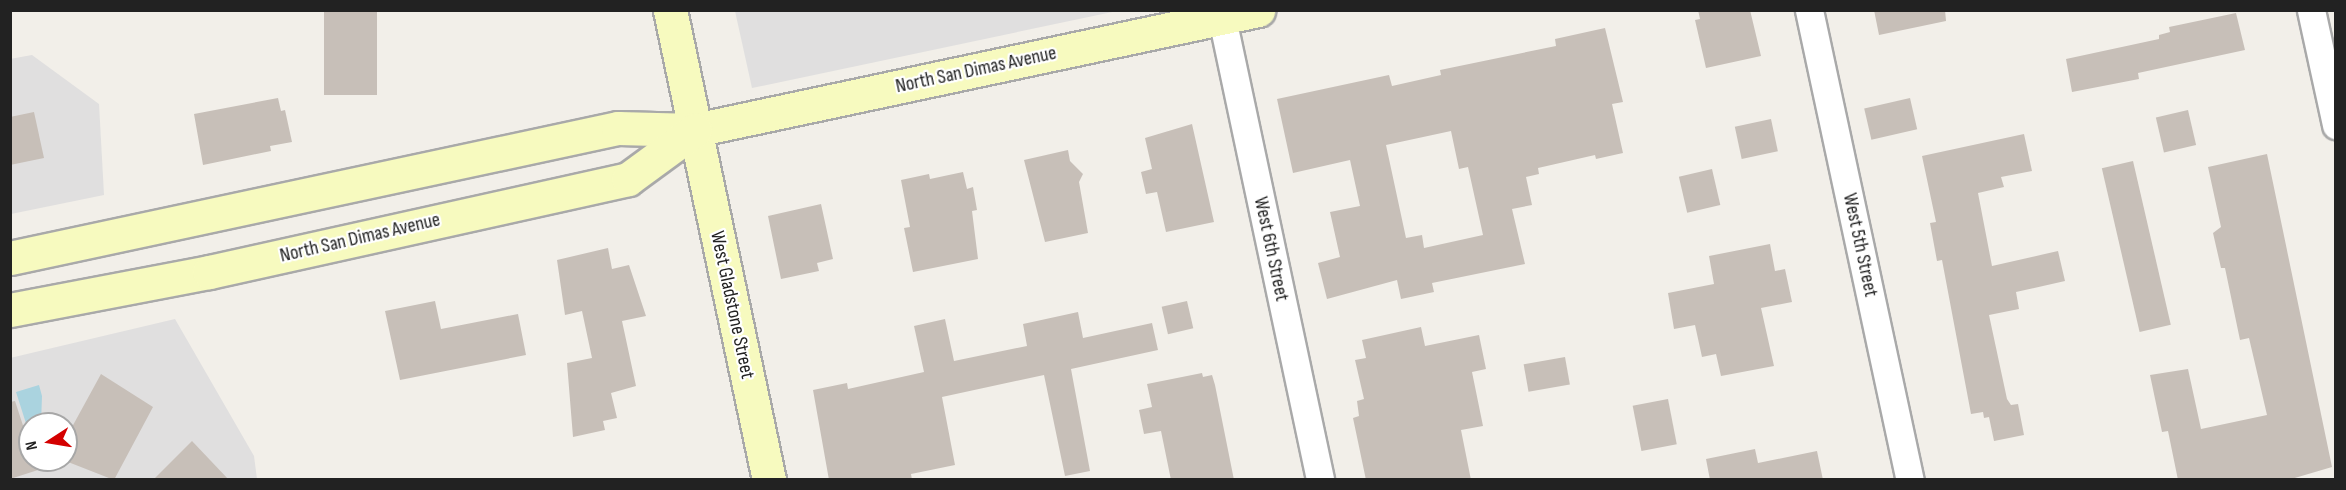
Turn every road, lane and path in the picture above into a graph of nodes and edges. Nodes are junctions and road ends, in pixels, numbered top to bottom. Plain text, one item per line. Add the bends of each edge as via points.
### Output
1 (670, 10) edge
2 (1258, 10) edge
3 (1809, 10) edge
4 (2311, 10) edge
5 (1222, 18) junction
6 (2336, 126) edge
7 (695, 130) junction
8 (10, 258) edge
9 (10, 310) edge
10 (769, 480) edge
11 (1320, 480) edge
12 (1910, 480) edge

1 - 7 main road, West Gladstone Street
2 - 5 main road, North San Dimas Avenue
3 - 12 street, West 5th Street
4 - 6 street
5 - 7 main road, North San Dimas Avenue
5 - 11 street, West 6th Street
7 - 8 main road, North San Dimas Avenue via 618,128
7 - 9 main road, North San Dimas Avenue via 628,179 209,272
7 - 10 main road, West Gladstone Street

